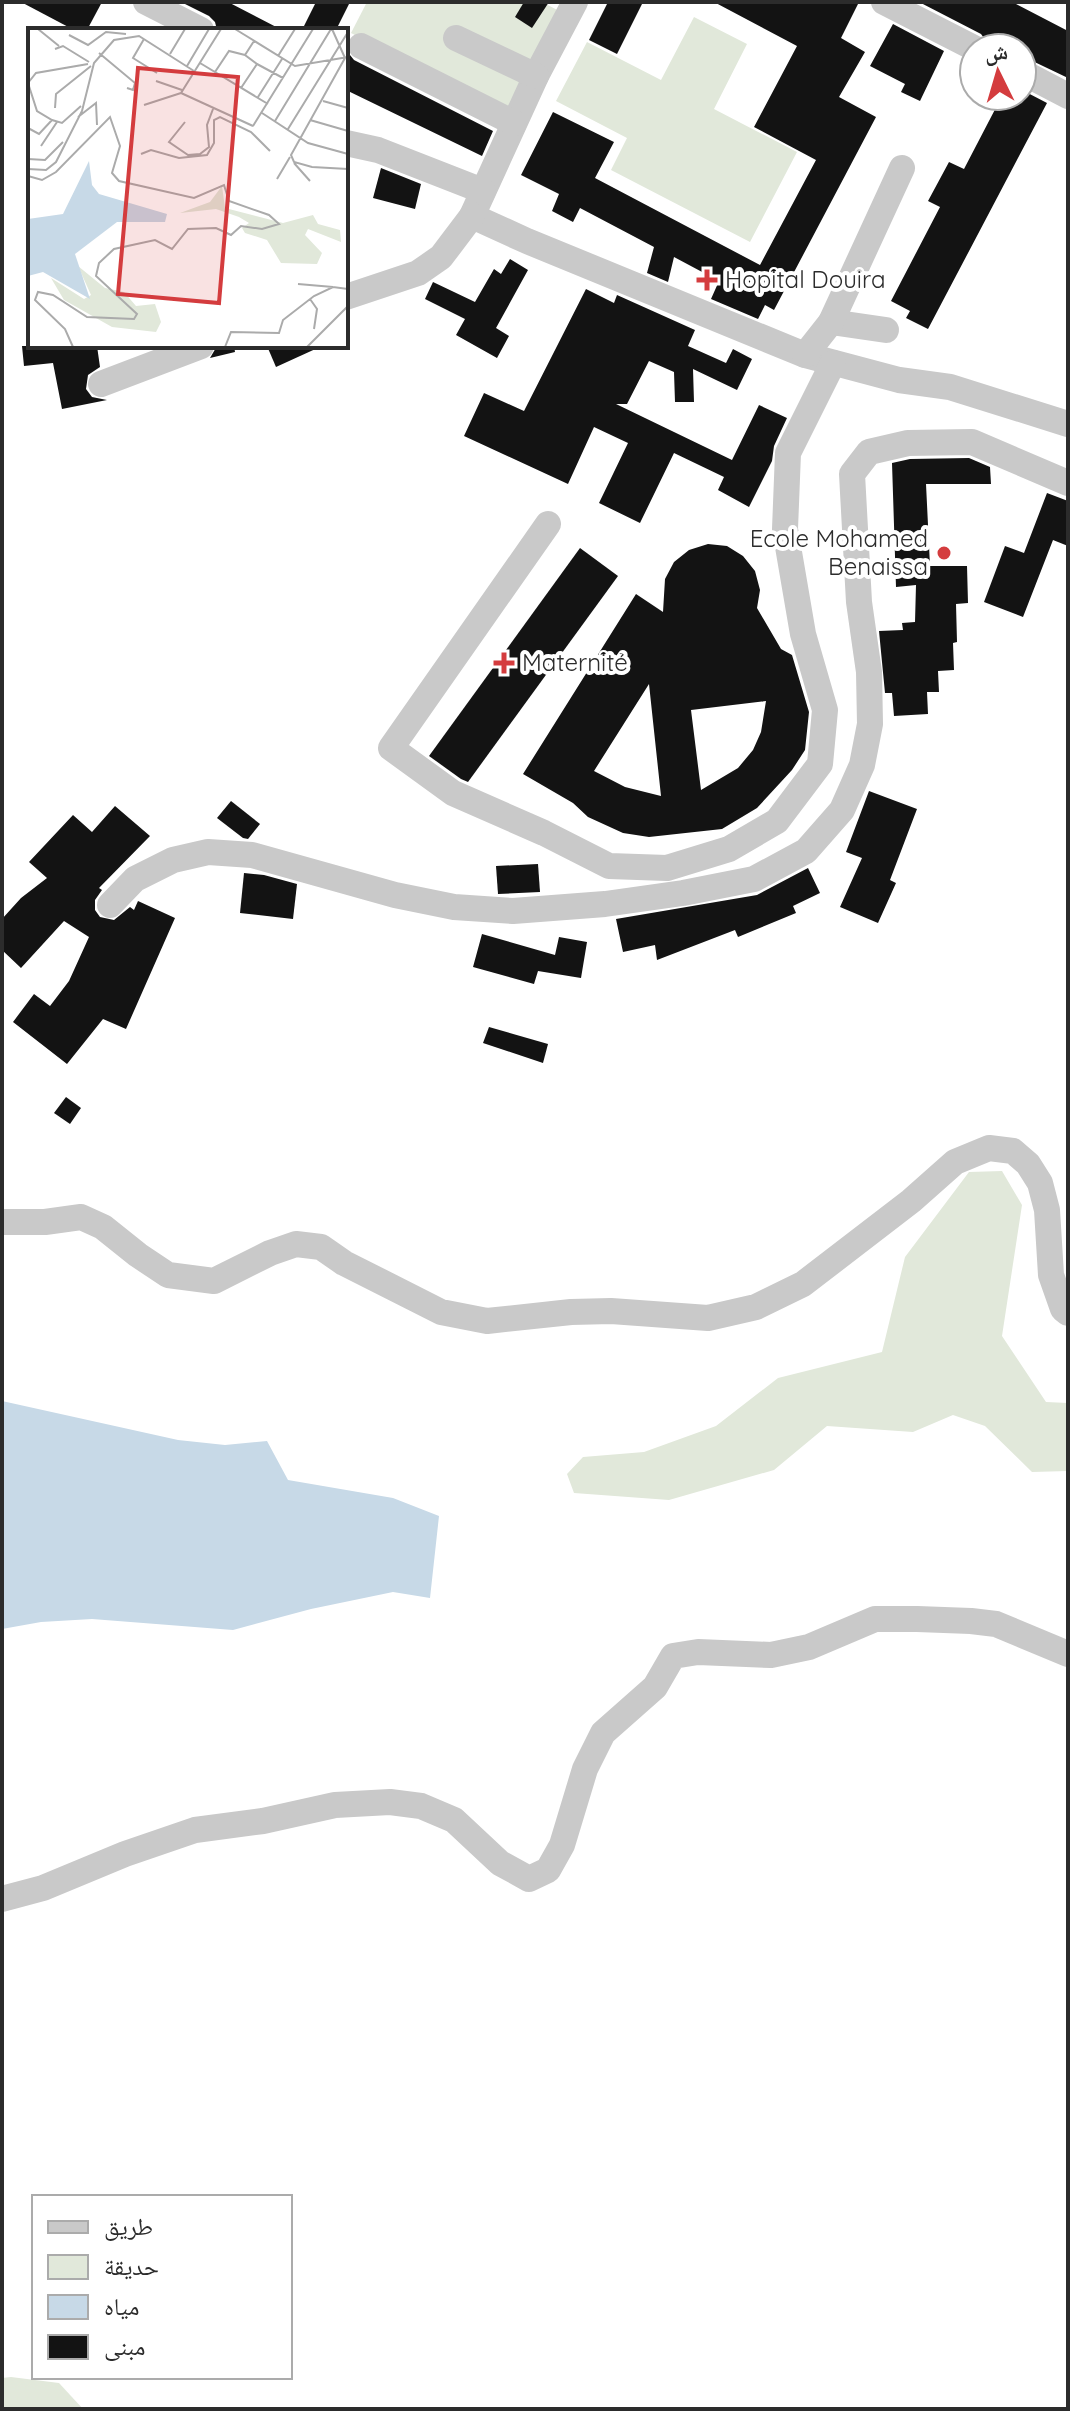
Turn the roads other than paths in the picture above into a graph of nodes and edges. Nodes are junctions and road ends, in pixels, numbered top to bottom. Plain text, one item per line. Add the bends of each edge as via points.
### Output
1 (146, 2) edge
2 (575, 2) edge
3 (884, 2) edge
4 (197, 28) edge
5 (456, 38) dead end
6 (958, 40) edge
7 (361, 46) dead end
8 (536, 76) junction
9 (1038, 80) edge
10 (1068, 96) edge
11 (514, 123) junction
12 (348, 143) edge
13 (902, 168) dead end
14 (483, 191) junction
15 (472, 216) junction
16 (348, 296) edge
17 (831, 322) junction
18 (886, 330) dead end
19 (196, 348) edge
20 (805, 355) junction
21 (833, 363) junction
22 (101, 384) dead end
23 (1068, 424) edge
24 (1068, 483) edge
25 (548, 524) dead end
26 (110, 905) dead end
27 (2, 1222) edge
28 (1068, 1313) edge
29 (1068, 1654) edge
30 (2, 1899) edge

1 - 4 street
2 - 8 street
3 - 6 street
5 - 8 street
7 - 11 street
8 - 11 street
9 - 10 street
11 - 14 street
12 - 14 street
13 - 17 street
14 - 15 street
15 - 16 street via 441,257 418,273
15 - 20 street
17 - 18 street
17 - 20 street
19 - 22 street
20 - 21 street
21 - 23 street via 950,387
21 - 25 street via 788,453 785,529 803,634 825,710 820,764 777,821 729,849 667,868 609,866 453,793 391,748
24 - 26 street via 972,442 908,443 869,452 852,474 869,672 870,724 862,765 842,810 806,851 754,879 605,904 513,911 454,907 252,855 208,852 173,860 135,879
27 - 28 street via 81,1217 168,1275 214,1281 296,1244 321,1247 441,1312 487,1321 611,1311 708,1318 756,1307 803,1284 955,1162 989,1148 1013,1151 1040,1183 1051,1275
29 - 30 street via 996,1624 875,1619 809,1647 771,1655 673,1656 655,1687 603,1733 585,1769 562,1845 548,1870 529,1879 500,1863 454,1820 421,1806 390,1802 335,1805 195,1830

